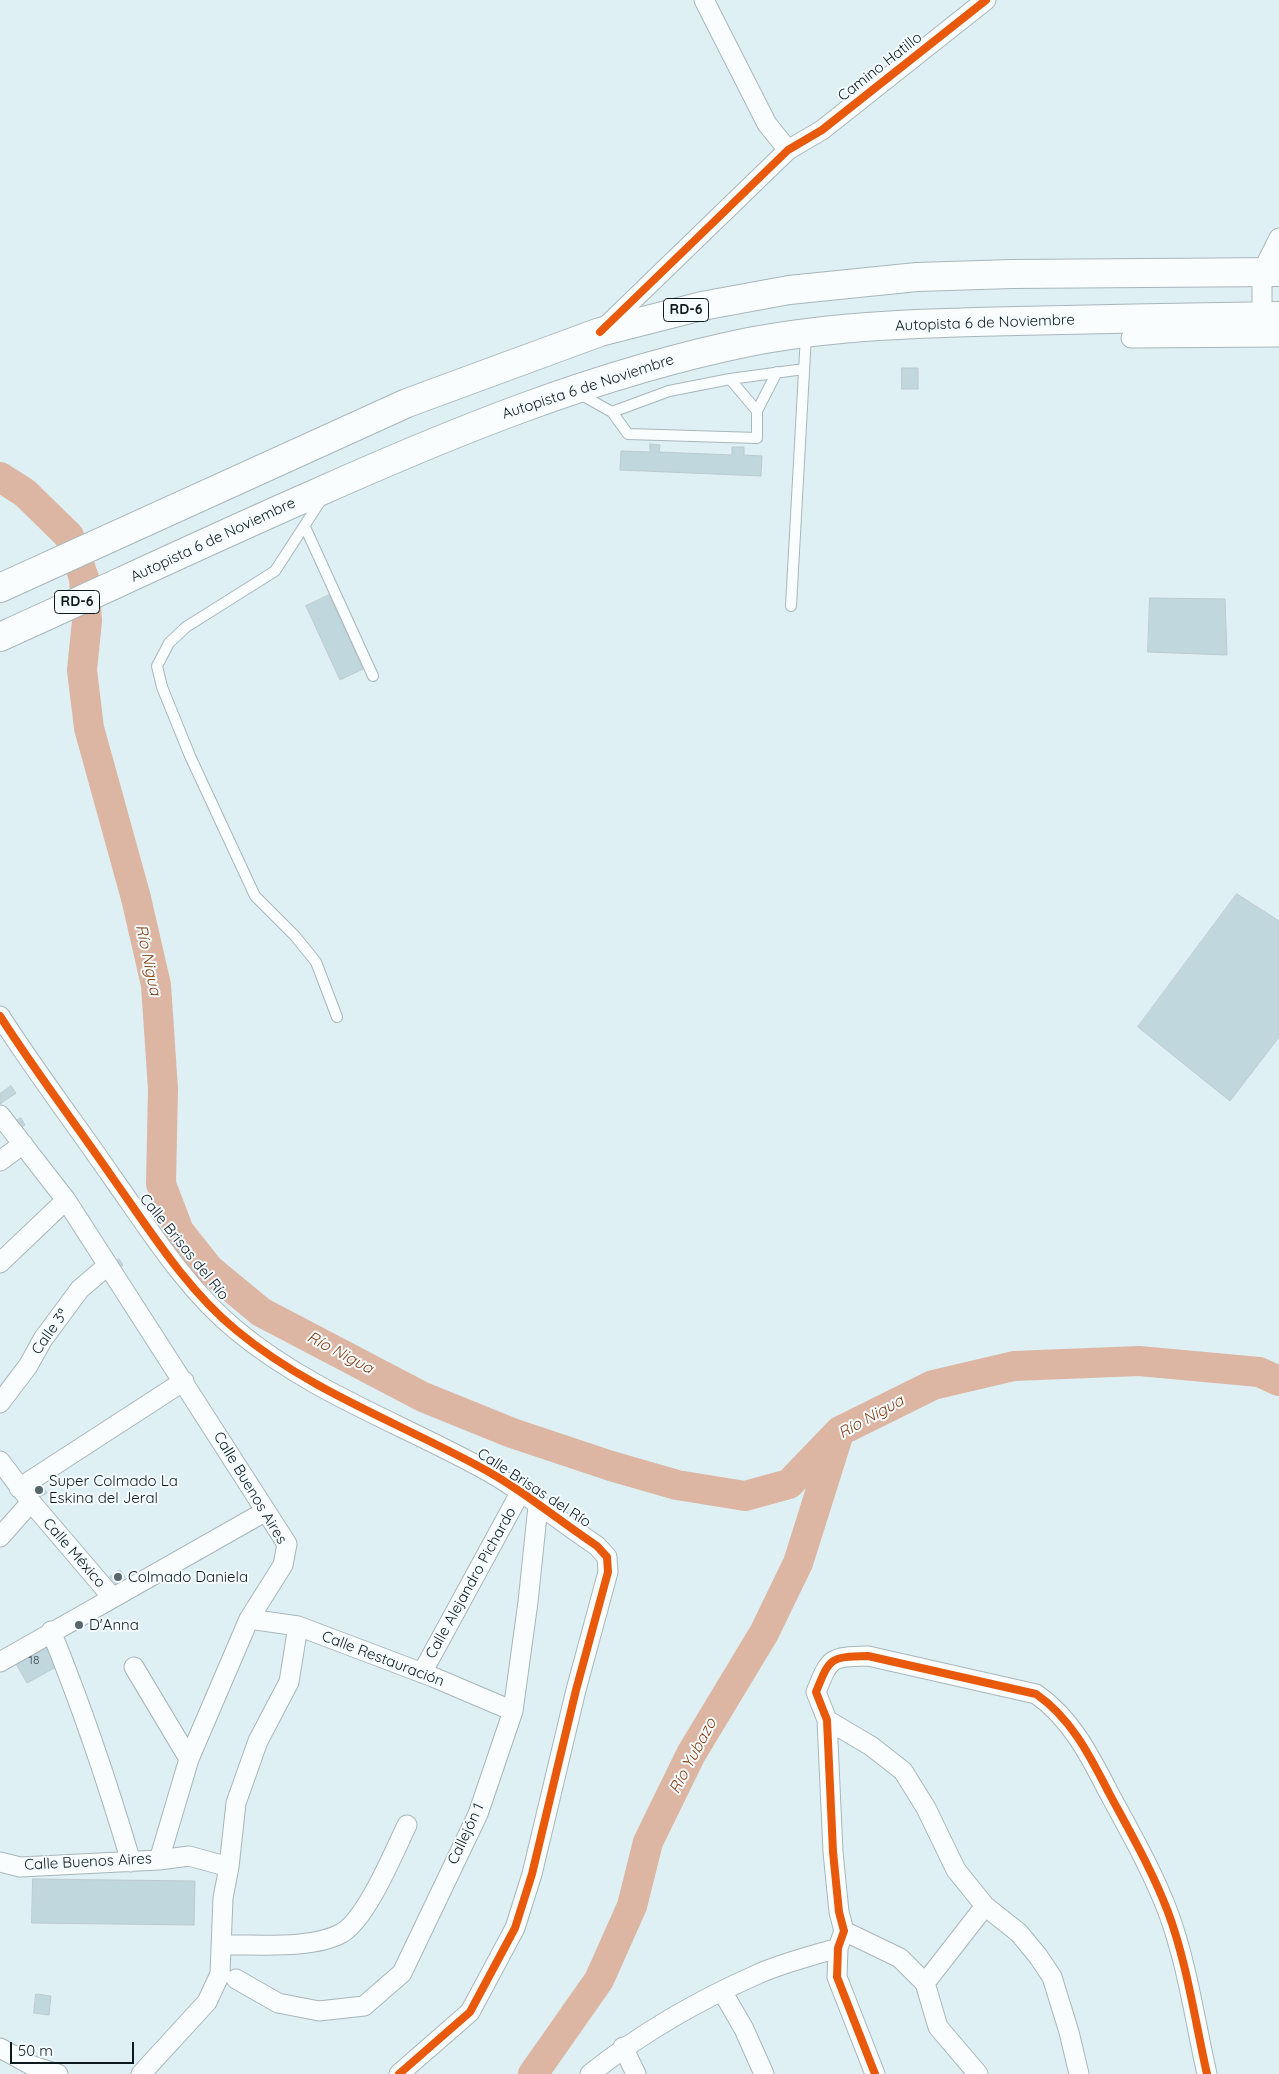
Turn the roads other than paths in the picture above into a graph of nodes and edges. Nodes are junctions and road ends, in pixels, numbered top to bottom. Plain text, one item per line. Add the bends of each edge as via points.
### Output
1 (704, 0) edge
2 (986, 0) edge
3 (788, 150) junction
4 (1279, 238) edge
5 (1271, 272) edge
6 (1010, 321) junction
7 (1271, 326) edge
8 (600, 332) junction
9 (806, 334) junction
10 (1131, 338) joint
11 (804, 369) junction
12 (777, 372) junction
13 (730, 379) junction
14 (573, 390) junction
15 (757, 411) junction
16 (612, 412) junction
17 (328, 487) junction
18 (305, 527) junction
19 (0, 588) edge
20 (792, 606) dead end
21 (0, 638) edge
22 (373, 676) dead end
23 (0, 1016) edge
24 (337, 1017) dead end
25 (0, 1115) edge
26 (23, 1144) junction
27 (0, 1161) edge
28 (66, 1200) junction
29 (0, 1263) edge
30 (107, 1266) junction
31 (184, 1381) junction
32 (0, 1403) edge
33 (0, 1461) edge
34 (520, 1493) junction
35 (25, 1495) junction
36 (538, 1506) junction
37 (266, 1511) junction
38 (0, 1537) edge
39 (112, 1597) junction
40 (248, 1619) junction
41 (298, 1626) junction
42 (52, 1631) junction
43 (0, 1662) edge
44 (134, 1667) dead end
45 (422, 1673) junction
46 (513, 1711) junction
47 (827, 1720) junction
48 (189, 1759) junction
49 (407, 1825) dead end
50 (159, 1860) junction
51 (0, 1862) edge
52 (131, 1862) junction
53 (228, 1867) junction
54 (984, 1906) junction
55 (841, 1939) junction
56 (221, 1945) junction
57 (236, 1979) dead end
58 (925, 1983) junction
59 (722, 1991) junction
60 (623, 2047) junction
61 (0, 2048) edge
62 (58, 2074) edge
63 (141, 2074) edge
64 (399, 2074) edge
65 (590, 2074) edge
66 (636, 2074) edge
67 (764, 2074) edge
68 (875, 2074) edge
69 (978, 2074) edge
70 (1078, 2074) edge
71 (1207, 2074) edge

1 - 3 street via 767,124
2 - 3 street, Camino Hatillo via 822,130
3 - 8 street, Camino Hatillo
4 - 5 street
5 - 7 street
5 - 8 highway, RD-6 via 917,277 789,290 702,306
6 - 7 highway, Autopista 6 de Noviembre / RD-6
6 - 9 highway, Autopista 6 de Noviembre / RD-6 via 929,322
6 - 10 highway
7 - 10 street
8 - 19 highway, RD-6 via 407,403
9 - 11 lane
9 - 14 highway, Autopista 6 de Noviembre / RD-6 via 676,358
11 - 12 lane
11 - 20 lane
12 - 13 lane
12 - 15 lane
13 - 15 lane
13 - 16 lane via 669,391
14 - 16 lane
14 - 17 highway, Autopista 6 de Noviembre / RD-6 via 497,417
15 - 16 lane via 757,438 628,434
17 - 18 lane
17 - 21 highway, Autopista 6 de Noviembre / RD-6
18 - 22 lane
18 - 24 lane via 274,571 186,627 169,643 157,666 162,687 190,756 255,896 316,962
23 - 34 street, Calle Brisas del Río via 157,1241 235,1330 290,1368 346,1400 480,1466
25 - 26 street, Calle Buenos Aires
26 - 27 street
26 - 28 street, Calle Buenos Aires
28 - 29 street
28 - 30 street, Calle Buenos Aires
30 - 31 street, Calle Buenos Aires
30 - 32 street, Calle 3ª via 80,1289
31 - 35 street
31 - 37 street, Calle Buenos Aires
33 - 35 street, Calle México
34 - 36 street, Calle Brisas del Río
34 - 45 street, Calle Alejandro Pichardo
35 - 38 street
35 - 39 street, Calle México
36 - 46 street, Callejón 1
36 - 64 street, Calle Brisas del Río via 597,1546 607,1557 608,1572 532,1874 515,1928 470,2012
37 - 39 street
37 - 40 street, Calle Buenos Aires via 287,1544 283,1565
39 - 42 street
40 - 41 street, Calle Restauración
40 - 48 street, Calle Buenos Aires
41 - 45 street, Calle Restauración
41 - 53 street via 290,1682 258,1741 236,1803
42 - 43 street
42 - 52 street via 113,1798
44 - 48 street
45 - 46 street, Calle Restauración
46 - 57 street, Callejón 1 via 478,1814 402,1973 364,2006 319,2012 278,2004
47 - 54 street via 871,1746 903,1771 926,1808 956,1870
47 - 55 street
47 - 71 street via 816,1692 826,1666 840,1657 868,1656 1036,1694 1054,1706 1072,1727 1142,1852 1168,1913
48 - 50 street, Calle Buenos Aires
49 - 56 street via 381,1880 363,1910 343,1932 311,1941
50 - 52 street, Calle Buenos Aires
50 - 53 street via 189,1856
51 - 52 street, Calle Buenos Aires via 20,1867
53 - 56 street
54 - 58 street
54 - 70 street via 1019,1933 1052,1977
55 - 58 street via 900,1958
55 - 59 street
55 - 68 street via 837,1977
56 - 63 street via 220,1974 207,2002
58 - 69 street via 938,2027
59 - 60 street
59 - 67 street
60 - 65 street
60 - 66 street
61 - 62 street via 33,2066

